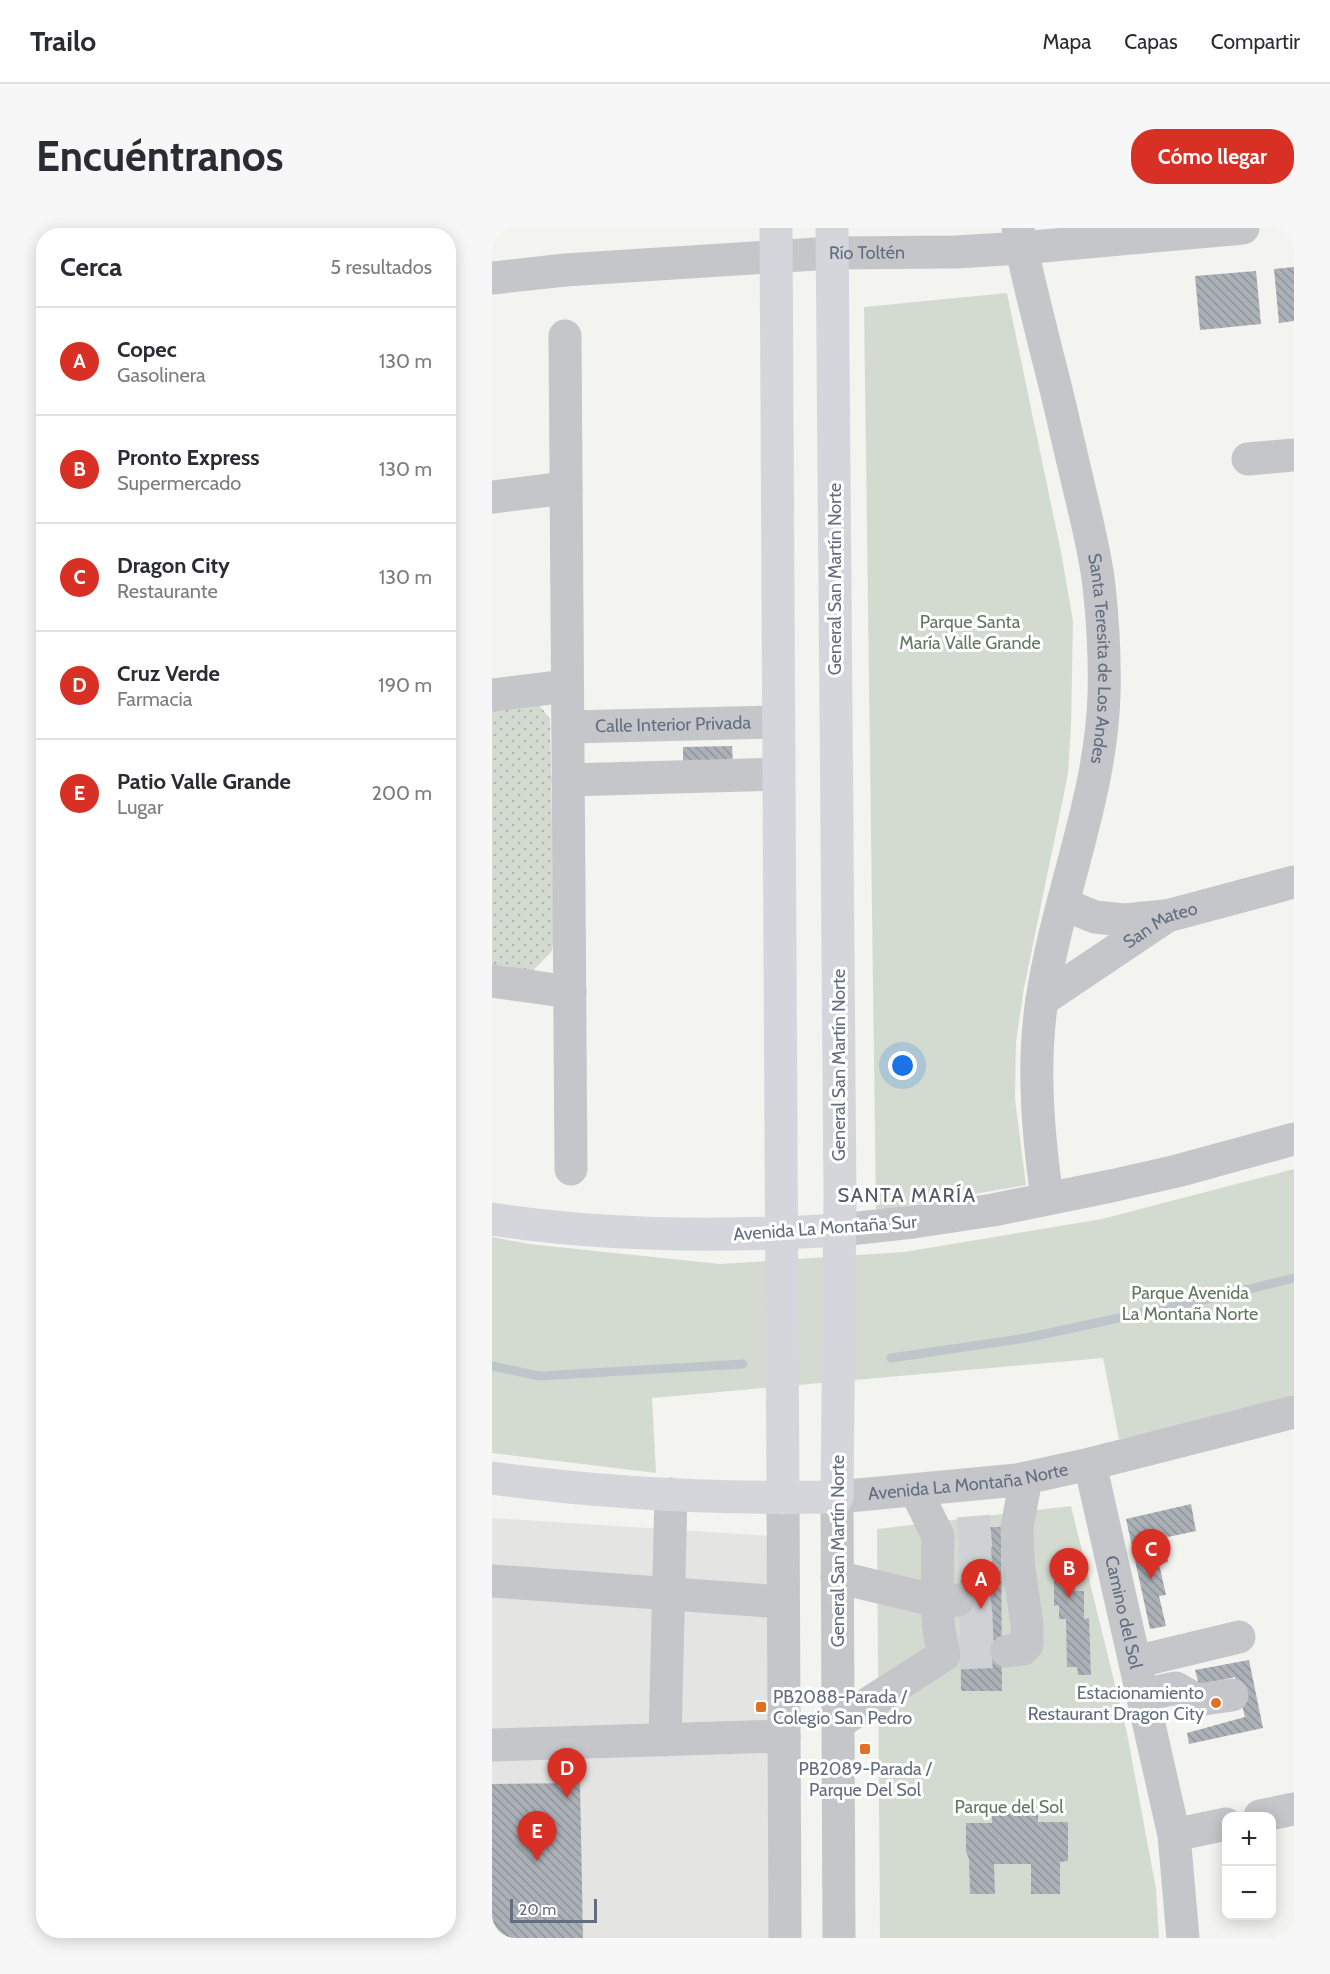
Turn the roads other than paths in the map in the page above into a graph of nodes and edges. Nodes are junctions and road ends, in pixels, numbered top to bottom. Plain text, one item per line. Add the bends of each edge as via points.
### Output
1 (1242, 228) edge
2 (1020, 238) edge
3 (832, 240) edge
4 (776, 242) edge
5 (492, 278) edge
6 (565, 336) dead end
7 (1294, 455) edge
8 (1248, 459) dead end
9 (566, 488) junction
10 (492, 497) edge
11 (567, 686) junction
12 (492, 694) edge
13 (778, 722) junction
14 (568, 727) junction
15 (778, 774) junction
16 (568, 780) junction
17 (1294, 882) edge
18 (1063, 904) junction
19 (1167, 916) junction
20 (492, 981) edge
21 (570, 992) junction
22 (1042, 1000) junction
23 (1294, 1139) edge
24 (571, 1169) dead end
25 (1047, 1198) junction
26 (492, 1219) edge
27 (840, 1230) junction
28 (782, 1234) junction
29 (1294, 1412) edge
30 (1090, 1464) junction
31 (492, 1478) edge
32 (1026, 1478) junction
33 (916, 1491) junction
34 (671, 1494) junction
35 (837, 1497) junction
36 (783, 1498) junction
37 (837, 1577) junction
38 (492, 1581) edge
39 (668, 1594) junction
40 (783, 1602) junction
41 (1013, 1619) dead end
42 (949, 1628) junction
43 (1239, 1637) dead end
44 (1135, 1662) junction
45 (1143, 1695) junction
46 (1232, 1695) dead end
47 (838, 1723) junction
48 (784, 1736) junction
49 (665, 1740) junction
50 (492, 1745) edge
51 (1294, 1809) edge
52 (1276, 1813) edge
53 (1222, 1825) edge
54 (1173, 1835) junction
55 (784, 1938) edge
56 (840, 1938) edge
57 (1183, 1938) edge

1 - 2 street, Río Toltén
2 - 3 street, Río Toltén via 956,252
2 - 18 street, Santa Teresita de Los Andes via 1093,549 1102,619 1104,699 1100,740
3 - 4 street, Río Toltén
3 - 27 main road, General San Martín Norte
4 - 5 street, Río Toltén
4 - 13 main road
6 - 9 street
7 - 8 street
9 - 10 street
9 - 11 street
11 - 12 street
11 - 14 street
13 - 14 street, Calle Interior Privada
13 - 15 main road
14 - 16 street
15 - 16 street
15 - 28 main road
16 - 21 street
17 - 19 street, San Mateo
18 - 19 street via 1095,917 1124,920
18 - 22 street, Santa Teresita de Los Andes
19 - 22 street, San Mateo
20 - 21 street
21 - 24 street
22 - 25 street, Santa Teresita de Los Andes via 1037,1080
23 - 25 street, Avenida La Montaña Sur via 1178,1171
25 - 27 street, Avenida La Montaña Sur via 959,1215
26 - 28 main road, Avenida La Montaña Sur via 613,1232
27 - 28 main road, Avenida La Montaña Sur
27 - 35 main road, General San Martín Norte
28 - 36 main road
29 - 30 street, Avenida La Montaña Norte
30 - 32 street, Avenida La Montaña Norte
30 - 44 street, Camino del Sol
31 - 34 main road, Avenida La Montaña Norte
32 - 33 street, Avenida La Montaña Norte
32 - 41 street via 1010,1545
33 - 35 street, Avenida La Montaña Norte
33 - 42 street via 948,1550
34 - 36 main road, Avenida La Montaña Norte
34 - 39 street
35 - 36 main road, Avenida La Montaña Norte
35 - 37 street, General San Martín Norte
36 - 40 street
37 - 42 street
37 - 47 street, General San Martín Norte
38 - 39 street
39 - 40 street
39 - 49 street
40 - 48 street
42 - 47 street
43 - 44 street
44 - 45 street, Camino del Sol
45 - 46 street via 1176,1688 1197,1700
45 - 54 street, Camino del Sol
47 - 56 street, General San Martín Norte
48 - 49 street
48 - 55 street
49 - 50 street
51 - 52 street
53 - 54 street
54 - 57 street, Camino del Sol

